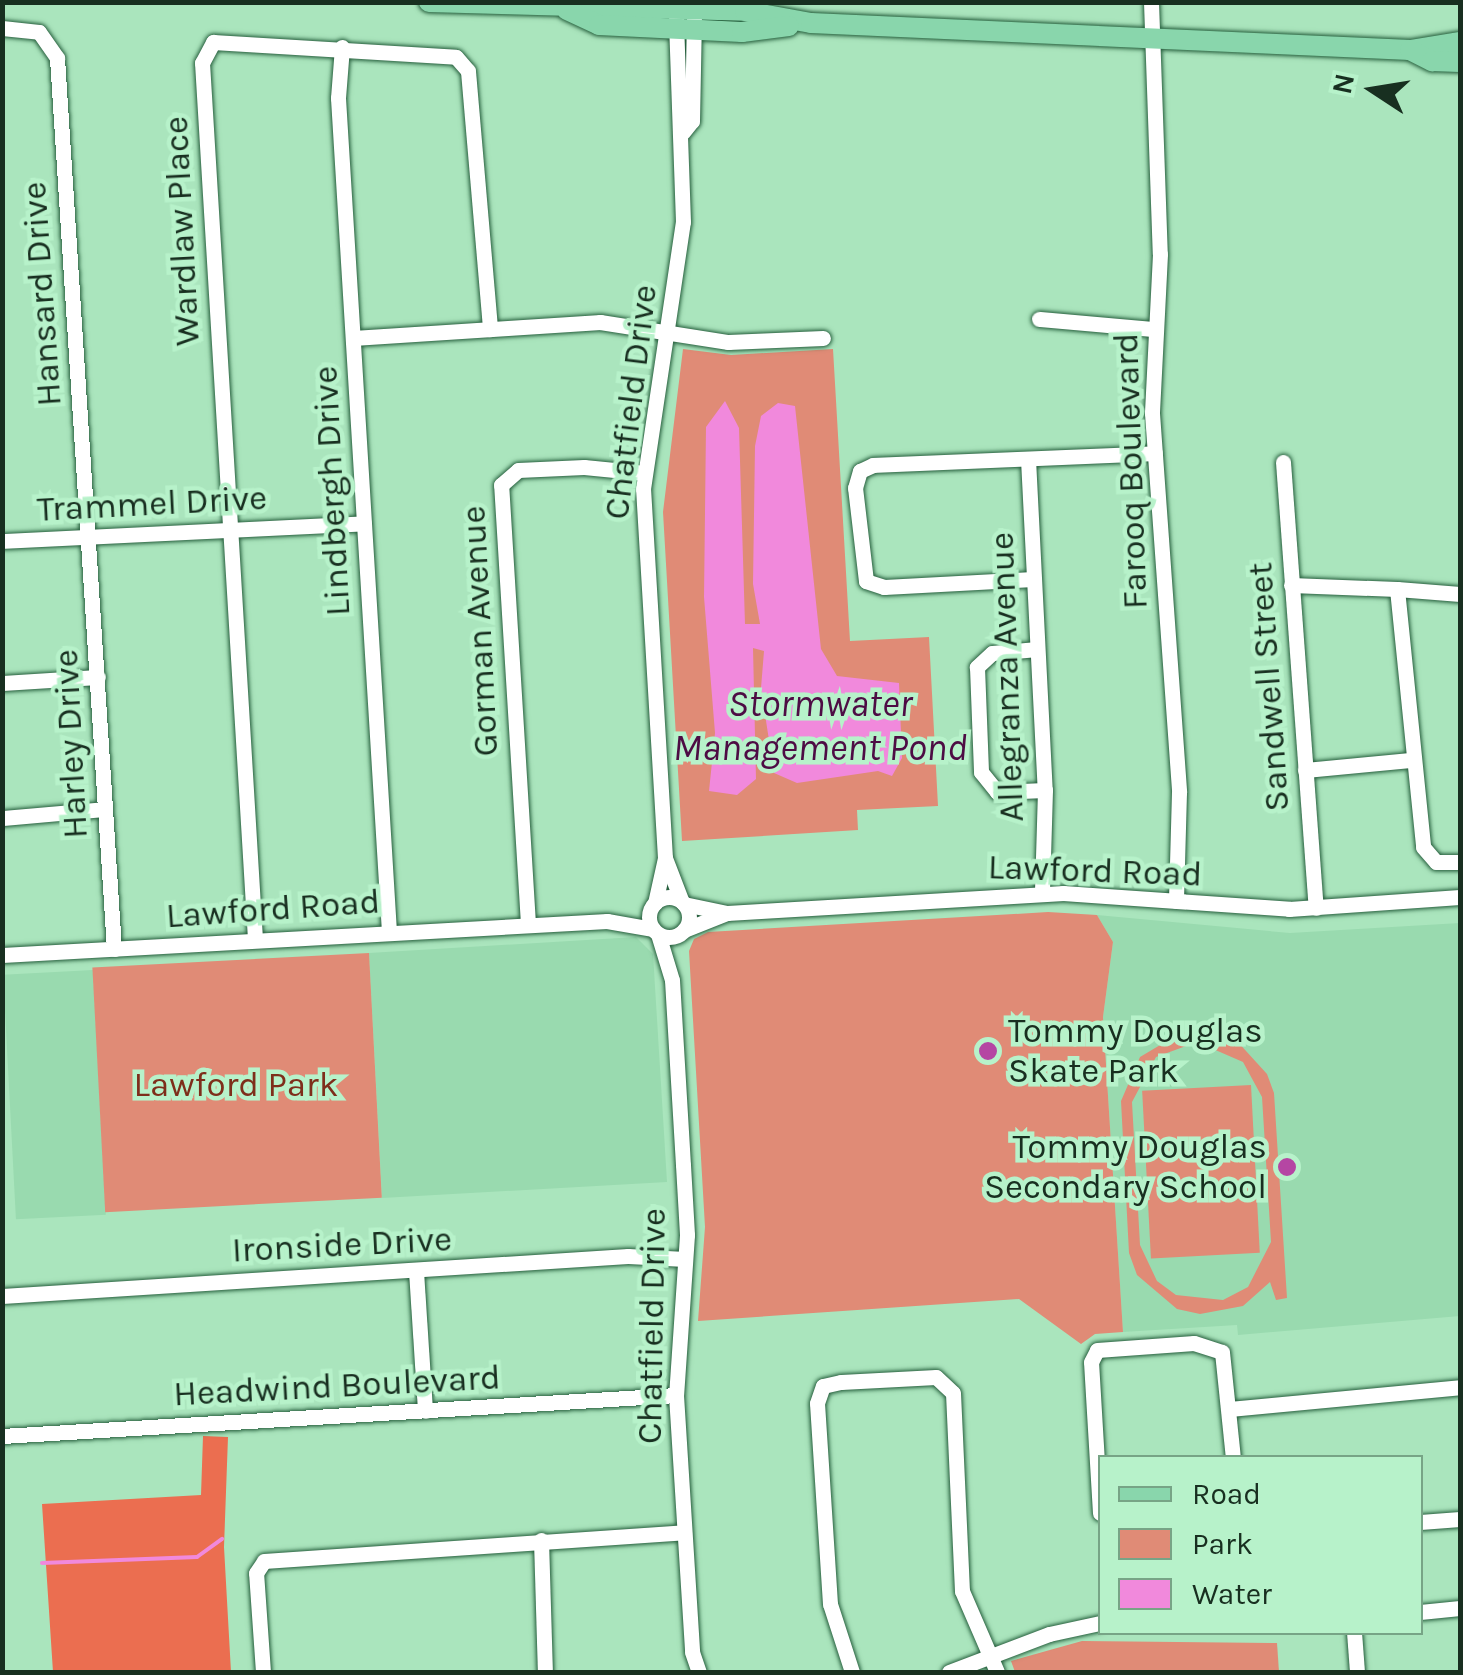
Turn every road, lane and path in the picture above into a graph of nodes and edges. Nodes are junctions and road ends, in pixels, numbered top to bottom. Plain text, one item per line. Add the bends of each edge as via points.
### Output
1 (429, 2) edge
2 (1151, 2) edge
3 (685, 13) edge
4 (2, 28) edge
5 (1152, 39) junction
6 (1460, 42) edge
7 (342, 47) junction
8 (1410, 50) junction
9 (1460, 62) edge
10 (1039, 318) dead end
11 (1154, 329) junction
12 (490, 330) junction
13 (668, 331) junction
14 (353, 338) junction
15 (824, 338) dead end
16 (1155, 453) junction
17 (1028, 458) junction
18 (1283, 462) dead end
19 (646, 473) junction
20 (364, 523) junction
21 (230, 530) junction
22 (87, 536) junction
23 (2, 541) edge
24 (1033, 579) junction
25 (1291, 585) junction
26 (1398, 589) junction
27 (1460, 594) edge
28 (1037, 649) junction
29 (98, 677) junction
30 (2, 683) edge
31 (1411, 760) junction
32 (1305, 770) junction
33 (1046, 790) junction
34 (104, 810) junction
35 (2, 818) edge
36 (665, 858) junction
37 (1460, 862) edge
38 (1042, 893) junction
39 (1460, 897) edge
40 (1176, 900) junction
41 (683, 903) junction
42 (654, 904) junction
43 (1316, 908) junction
44 (727, 913) junction
45 (607, 921) junction
46 (528, 924) junction
47 (389, 931) junction
48 (684, 931) junction
49 (655, 932) junction
50 (255, 940) junction
51 (114, 948) junction
52 (2, 955) edge
53 (672, 980) junction
54 (684, 1260) junction
55 (416, 1271) junction
56 (2, 1296) edge
57 (1460, 1387) edge
58 (676, 1394) junction
59 (1230, 1409) junction
60 (426, 1411) junction
61 (2, 1436) edge
62 (1232, 1455) edge
63 (1098, 1475) edge
64 (1460, 1519) edge
65 (1423, 1522) edge
66 (684, 1532) junction
67 (540, 1540) junction
68 (1460, 1608) edge
69 (1423, 1612) edge
70 (1098, 1624) edge
71 (1354, 1635) edge
72 (990, 1654) junction
73 (263, 1672) edge
74 (545, 1672) edge
75 (700, 1672) edge
76 (852, 1672) edge
77 (949, 1672) edge
78 (997, 1672) edge
79 (1357, 1672) edge

1 - 3 main road
2 - 5 street, Farooq Boulevard
3 - 5 main road
3 - 13 street, Chatfield Drive via 674,117 683,132 682,222
4 - 22 street, Hansard Drive via 39,32 57,58
5 - 8 main road
5 - 11 street, Farooq Boulevard via 1160,254
6 - 8 main road
7 - 12 street, Wardlaw Place via 456,57 468,70
7 - 14 street, Lindbergh Drive via 338,98
7 - 21 street, Wardlaw Place via 213,42 202,63
8 - 9 main road via 1432,61
10 - 11 street
11 - 16 street, Farooq Boulevard
12 - 13 street via 600,322
12 - 14 street
13 - 15 street via 728,342
13 - 19 street, Chatfield Drive
14 - 20 street, Lindbergh Drive
16 - 17 street
16 - 40 street, Farooq Boulevard via 1179,792
17 - 24 street, Allegranza Avenue
17 - 24 street via 873,464 860,471 854,488 860,569 874,585
18 - 25 street, Sandwell Street
19 - 36 street, Chatfield Drive
19 - 46 street, Gorman Avenue via 564,466 518,470 502,485
20 - 21 street, Trammel Drive
20 - 47 street, Lindbergh Drive
21 - 22 street, Trammel Drive
21 - 50 street, Wardlaw Place
22 - 23 street, Trammel Drive
22 - 29 street, Harley Drive
24 - 28 street, Allegranza Avenue
25 - 26 street
25 - 32 street, Sandwell Street
26 - 27 street
26 - 31 street
28 - 33 street, Allegranza Avenue
28 - 33 street via 992,653 980,661 981,772 997,792
29 - 30 street
29 - 34 street, Harley Drive
31 - 32 street
31 - 37 street via 1425,853 1436,862
32 - 43 street, Sandwell Street
33 - 38 street, Allegranza Avenue
34 - 35 street
34 - 51 street, Harley Drive
36 - 41 street, Chatfield Drive
36 - 42 street, Chatfield Drive
38 - 40 street, Lawford Road
38 - 44 street, Lawford Road
39 - 43 street, Lawford Road
40 - 43 street, Lawford Road
41 - 42 street, Lawford Road via 668,897
41 - 44 street, Lawford Road
41 - 48 street, Chatfield Drive
42 - 45 street, Lawford Road
42 - 49 street, Chatfield Drive
44 - 48 street, Lawford Road
45 - 46 street, Lawford Road
45 - 49 street, Lawford Road
46 - 47 street, Lawford Road
47 - 50 street, Lawford Road
48 - 49 street, Lawford Road
48 - 53 street, Chatfield Drive
49 - 53 street, Chatfield Drive
50 - 51 street, Lawford Road
51 - 52 street, Lawford Road
53 - 54 street, Chatfield Drive
54 - 55 street, Ironside Drive via 628,1256
54 - 58 street, Chatfield Drive
55 - 56 street, Ironside Drive
55 - 60 street
57 - 59 street
58 - 60 street, Headwind Boulevard
58 - 66 street, Chatfield Drive
59 - 62 street
59 - 63 street via 1222,1352 1209,1345 1097,1350 1092,1362
60 - 61 street, Headwind Boulevard
64 - 65 street
66 - 67 street
66 - 75 street, Chatfield Drive via 692,1652
67 - 73 street via 264,1561 256,1573
67 - 74 street
68 - 69 street
70 - 72 street
71 - 79 street
72 - 76 street via 962,1592 953,1392 936,1377 841,1382 823,1386 817,1403 830,1604
72 - 77 street
72 - 78 street

